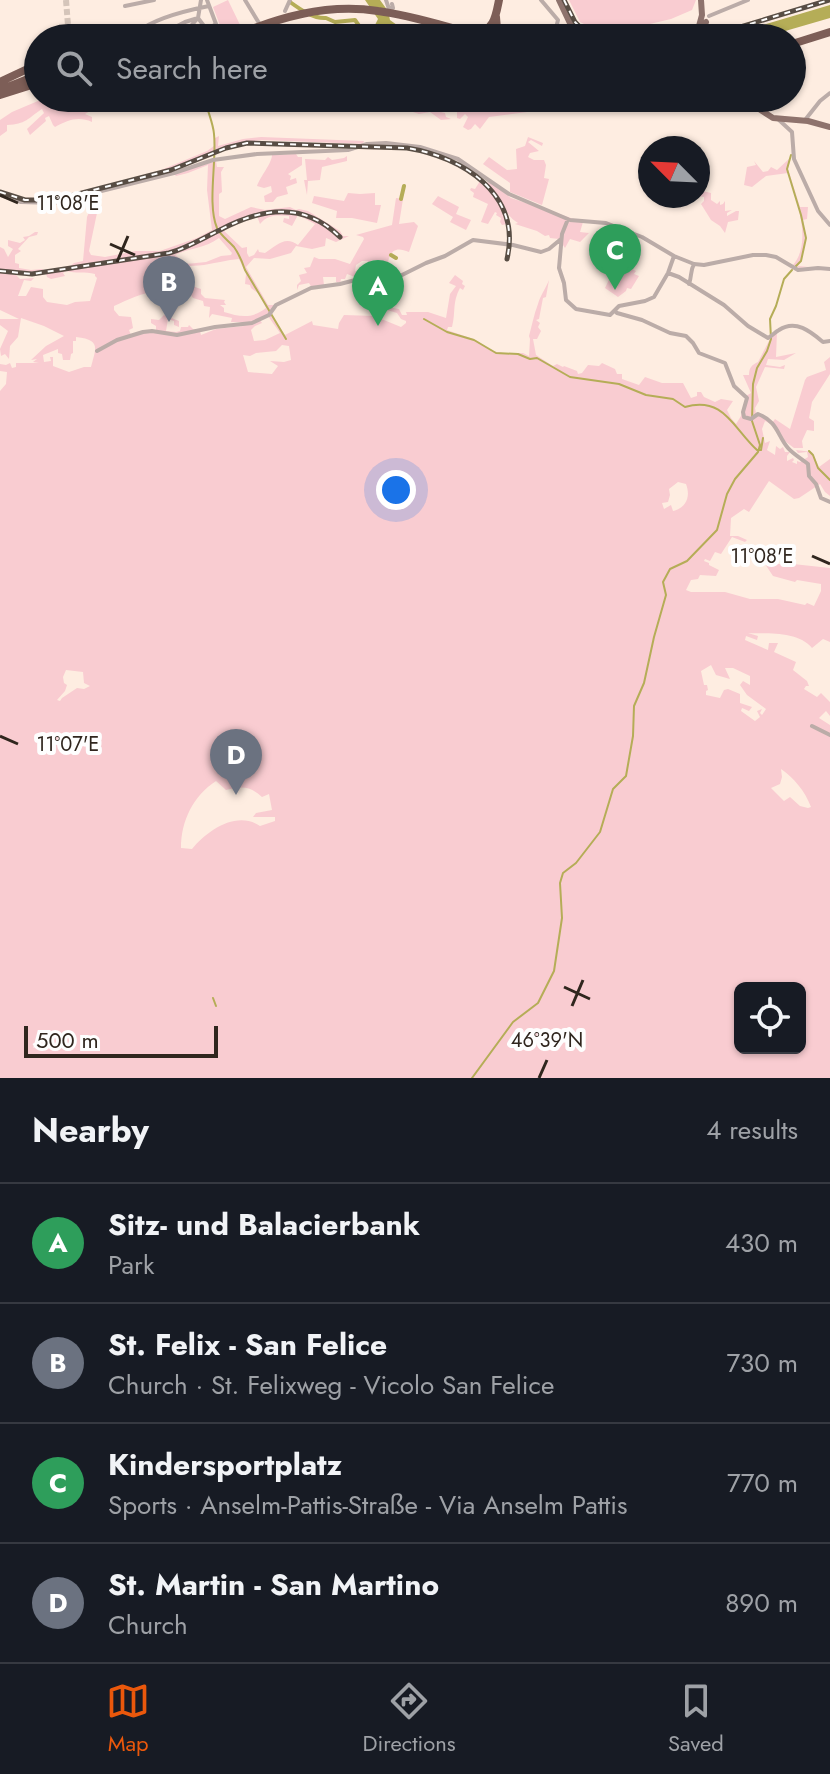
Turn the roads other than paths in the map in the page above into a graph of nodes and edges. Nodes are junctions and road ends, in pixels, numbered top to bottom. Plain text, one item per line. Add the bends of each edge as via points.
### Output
1 (154, 0) edge
2 (201, 0) edge
3 (245, 0) edge
4 (290, 0) edge
5 (499, 0) edge
6 (541, 0) edge
7 (559, 0) edge
8 (748, 0) edge
9 (208, 3) edge
10 (702, 3) edge
11 (125, 6) dead end
12 (199, 8) junction
13 (390, 8) edge
14 (287, 15) junction
15 (496, 16) junction
16 (198, 18) junction
17 (704, 19) junction
18 (259, 23) dead end
19 (152, 24) edge
20 (181, 24) edge
21 (194, 24) edge
22 (202, 24) edge
23 (216, 24) edge
24 (264, 24) edge
25 (267, 24) edge
26 (434, 24) edge
27 (437, 24) edge
28 (492, 24) edge
29 (497, 24) edge
30 (557, 24) edge
31 (571, 24) edge
32 (698, 24) edge
33 (830, 34) edge
34 (806, 43) edge
35 (806, 44) edge
36 (24, 74) edge
37 (24, 78) edge
38 (24, 87) edge
39 (0, 90) edge
40 (830, 93) edge
41 (764, 112) edge
42 (779, 119) junction
43 (805, 120) junction
44 (830, 127) edge
45 (0, 195) edge
46 (568, 219) junction
47 (830, 225) edge
48 (561, 239) junction
49 (674, 256) junction
50 (694, 264) junction
51 (830, 269) edge
52 (668, 273) junction
53 (689, 284) junction
54 (615, 311) junction
55 (830, 341) edge
56 (97, 351) dead end
57 (830, 502) edge
58 (812, 726) dead end
59 (830, 735) edge

1 - 11 street
2 - 12 street
3 - 18 street
4 - 14 street
5 - 15 highway
6 - 30 street
7 - 31 main road
8 - 17 street
9 - 12 street
9 - 23 street
10 - 17 main road
12 - 16 street
12 - 19 street
13 - 14 highway
13 - 14 highway
13 - 26 highway
13 - 27 highway
14 - 24 highway
14 - 25 highway
15 - 28 highway
15 - 29 highway
16 - 20 street
16 - 21 street
16 - 22 street
17 - 32 main road
33 - 34 highway
33 - 35 highway
36 - 39 highway
37 - 39 highway
38 - 39 highway
40 - 43 street
41 - 42 main road
42 - 43 main road
42 - 47 street via 791,130 794,159
43 - 44 main road
45 - 46 street via 53,203 214,160 381,143 417,146 462,161 503,190
46 - 48 street
46 - 49 street via 606,223
48 - 54 street via 559,268 568,303 604,315
48 - 56 street via 541,252 473,240 402,275 311,288 252,323 177,335 143,332
49 - 50 street
49 - 52 street
50 - 51 street via 766,255 798,270
50 - 53 street
52 - 53 street
52 - 54 street via 654,297
53 - 55 street via 768,338 779,329 799,327
54 - 57 street via 686,336 699,353 725,363 734,386 747,398 744,417 766,417 789,449 808,464 821,498
58 - 59 street

